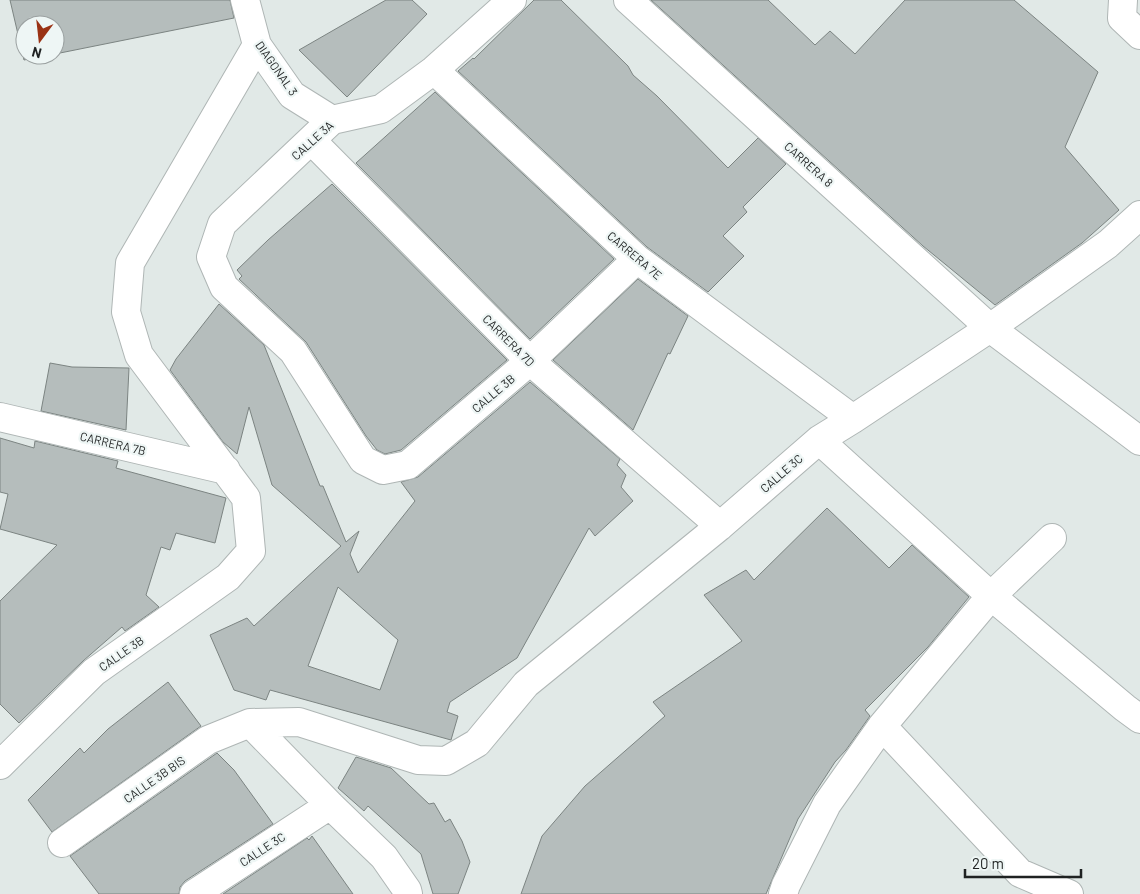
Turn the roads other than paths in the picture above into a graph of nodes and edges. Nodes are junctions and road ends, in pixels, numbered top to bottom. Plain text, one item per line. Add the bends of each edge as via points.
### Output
1 (245, 0) edge
2 (512, 0) edge
3 (628, 0) edge
4 (258, 45) junction
5 (434, 70) junction
6 (332, 120) junction
7 (311, 140) junction
8 (1140, 215) edge
9 (637, 259) junction
10 (990, 328) junction
11 (530, 361) junction
12 (0, 417) edge
13 (853, 419) junction
14 (819, 440) junction
15 (1140, 441) edge
16 (226, 470) junction
17 (383, 470) joint
18 (720, 526) junction
19 (1052, 538) dead end
20 (991, 596) junction
21 (1140, 719) edge
22 (250, 723) junction
23 (882, 726) junction
24 (0, 765) edge
25 (330, 805) junction
26 (62, 843) dead end
27 (1015, 883) edge
28 (194, 894) edge
29 (408, 894) edge
30 (783, 894) edge
31 (1069, 894) edge

1 - 4 street, DIAGONAL 3
2 - 5 street, CALLE 3A
3 - 10 street, CARRERA 8
4 - 6 street, DIAGONAL 3 via 292,95
4 - 16 street via 130,264 126,312 139,355
5 - 6 street, CALLE 3A via 381,109
5 - 9 street, CARRERA 7E
6 - 7 street, CALLE 3A
7 - 11 street, CARRERA 7D
7 - 17 street, CALLE 3A via 222,224 211,257 224,287 293,351 363,460
8 - 10 street, CALLE 3C via 1108,244
9 - 11 street, CALLE 3B
9 - 13 street, CARRERA 7E
10 - 13 street, CALLE 3C
10 - 15 street, CARRERA 8
11 - 17 street, CALLE 3B via 408,465
11 - 18 street, CARRERA 7D
12 - 16 street, CARRERA 7B
13 - 14 street, CALLE 3C
14 - 18 street, CALLE 3C
14 - 20 street
16 - 24 street, CALLE 3B via 246,498 251,551 228,577 94,672
18 - 22 street, CALLE 3C via 526,684 477,743 446,761 418,760 299,722
19 - 20 street
20 - 21 street
20 - 23 street
22 - 25 street
22 - 26 street, CALLE 3B BIS via 208,740
23 - 27 street
23 - 30 street via 827,804
25 - 28 street, CALLE 3C
25 - 29 street via 384,857
27 - 31 street

